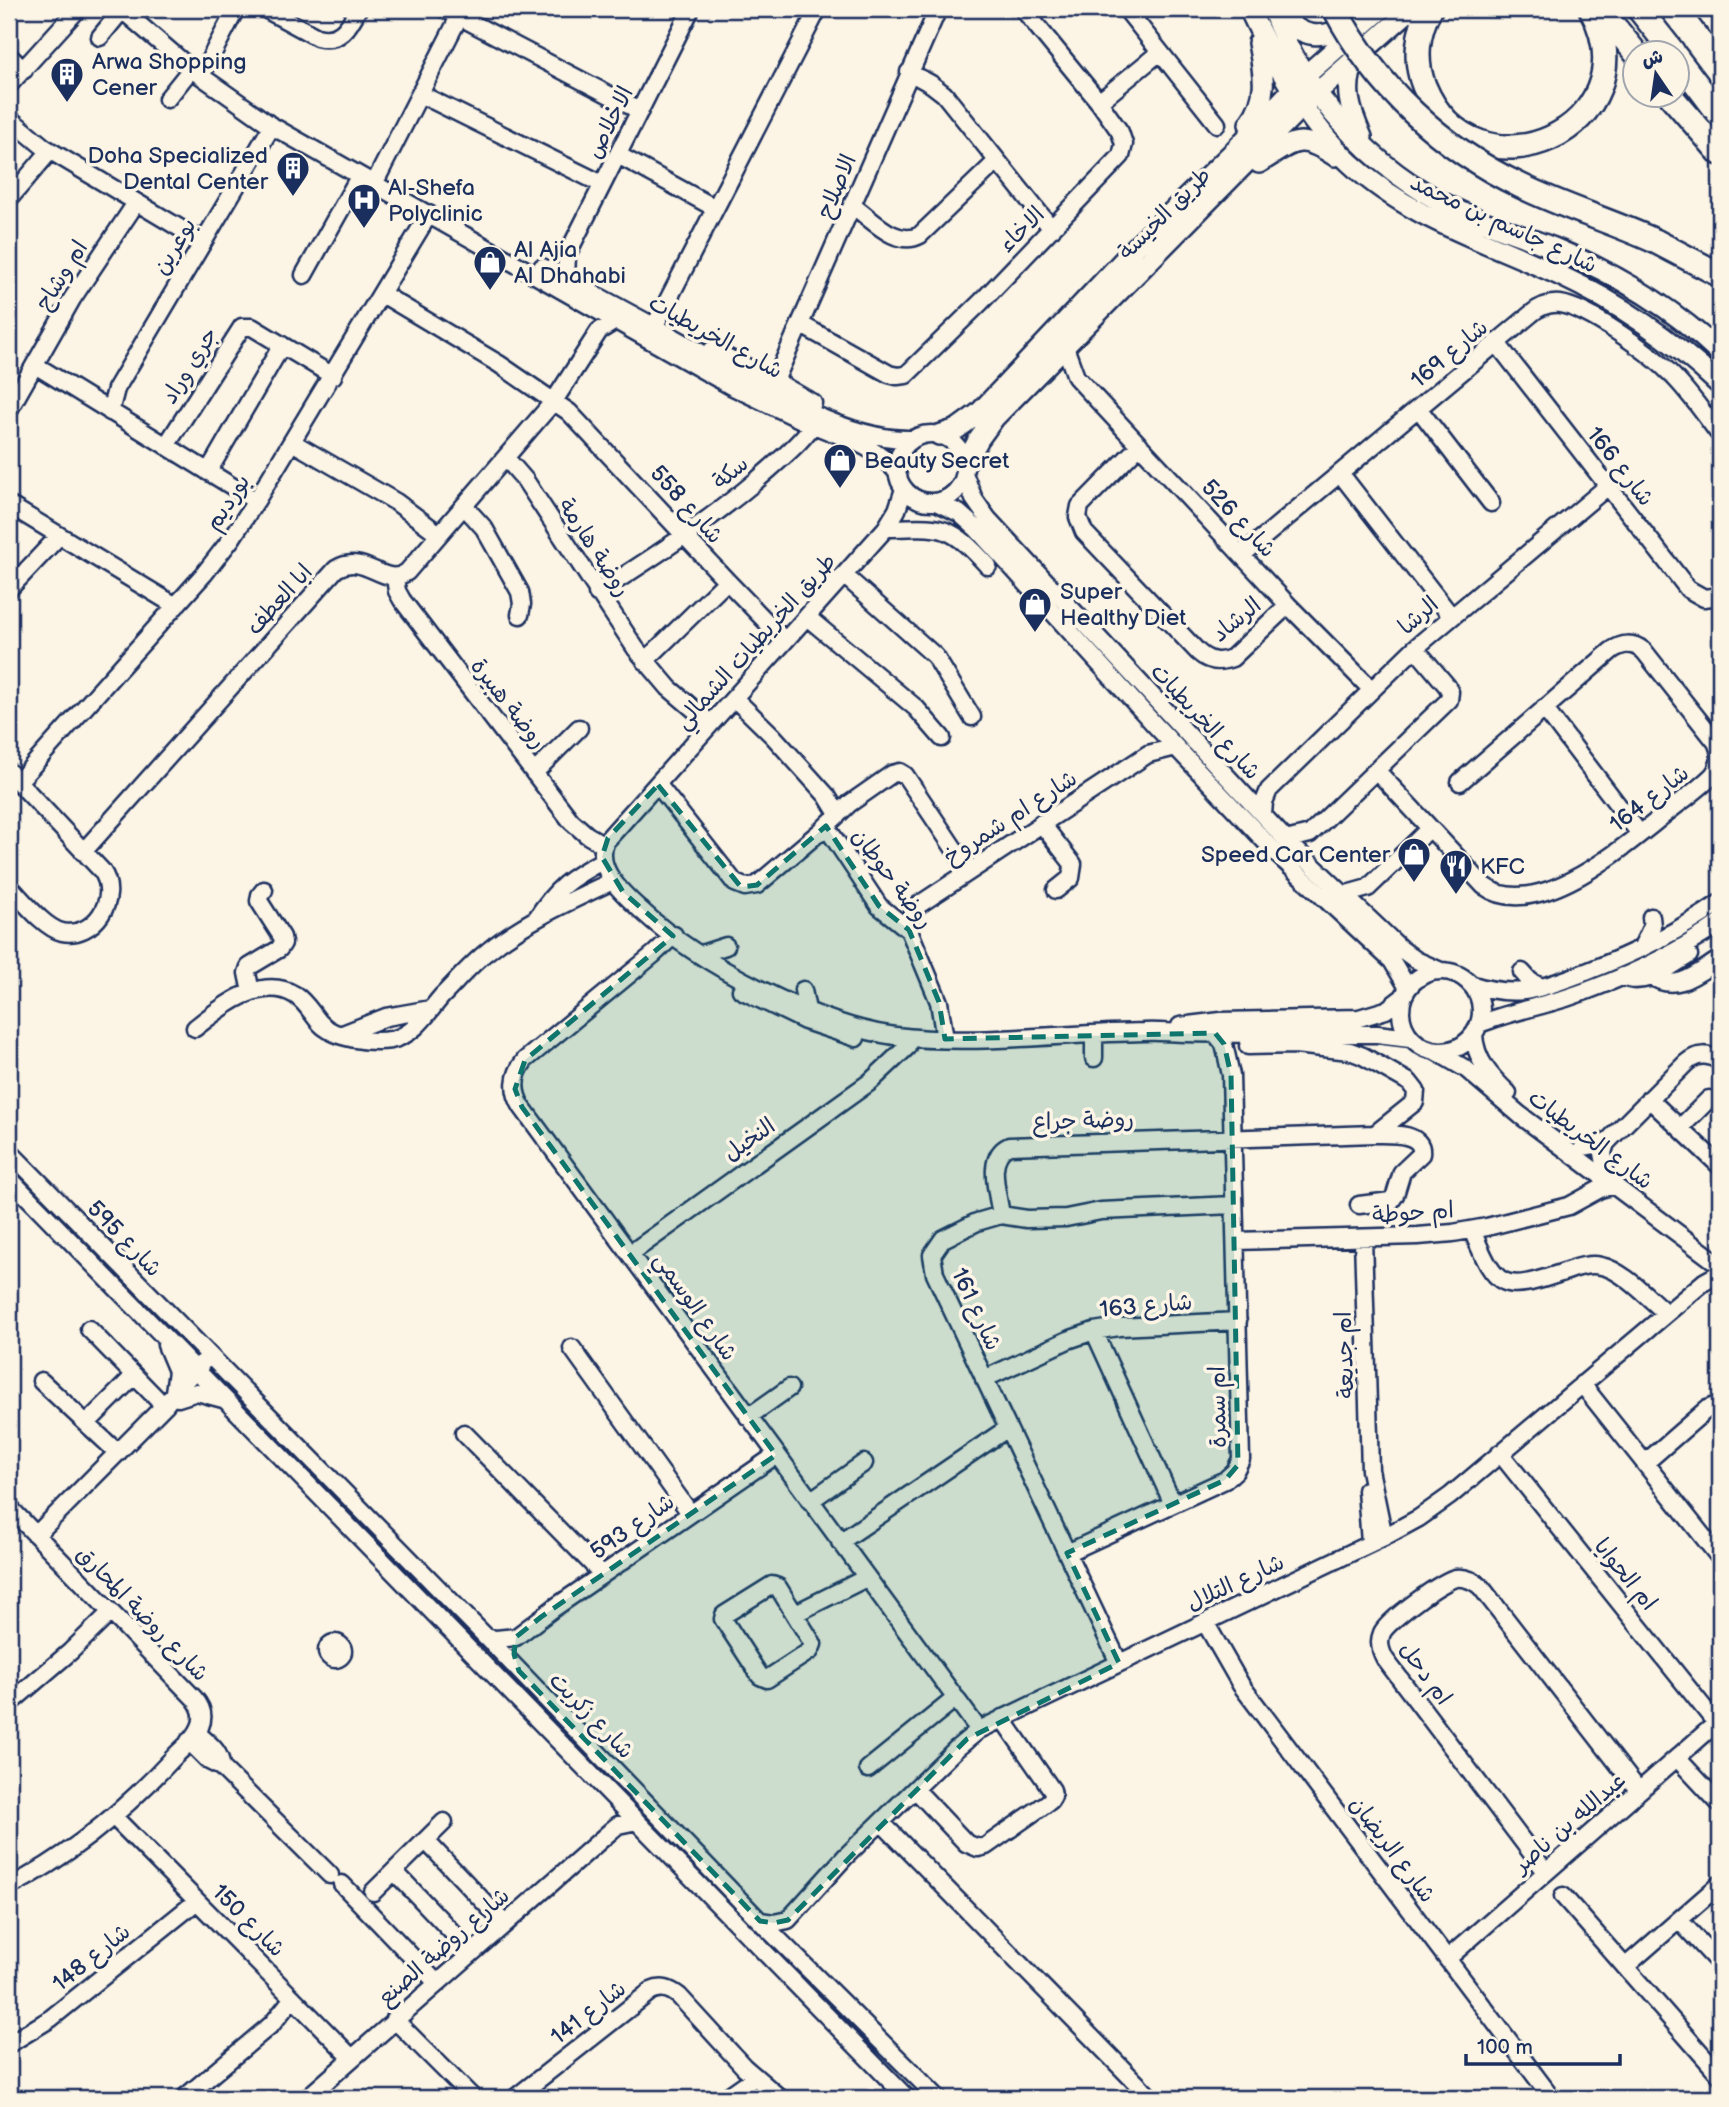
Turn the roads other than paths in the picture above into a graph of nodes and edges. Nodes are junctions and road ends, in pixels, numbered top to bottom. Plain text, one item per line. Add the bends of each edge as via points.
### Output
1 (78, 9) edge
2 (121, 9) edge
3 (236, 9) edge
4 (265, 9) edge
5 (358, 9) edge
6 (691, 9) edge
7 (818, 9) edge
8 (938, 9) edge
9 (1023, 9) edge
10 (1126, 9) edge
11 (1274, 9) edge
12 (1335, 9) edge
13 (1410, 9) edge
14 (1430, 9) edge
15 (1591, 9) edge
16 (1600, 9) edge
17 (1639, 9) edge
18 (1707, 9) edge
19 (456, 11) edge
20 (1376, 14) edge
21 (1252, 15) edge
22 (1720, 26) edge
23 (100, 37) dead end
24 (1623, 38) edge
25 (1662, 38) edge
26 (1160, 52) junction
27 (9, 56) edge
28 (1357, 58) junction
29 (24, 70) junction
30 (196, 72) junction
31 (909, 72) junction
32 (1690, 75) edge
33 (9, 85) edge
34 (1305, 90) junction
35 (420, 94) junction
36 (167, 99) dead end
37 (1099, 102) junction
38 (1681, 108) edge
39 (640, 111) junction
40 (1720, 115) edge
41 (9, 118) edge
42 (1217, 124) dead end
43 (272, 126) junction
44 (9, 133) edge
45 (47, 149) junction
46 (1234, 151) junction
47 (1368, 151) junction
48 (1720, 153) edge
49 (618, 155) junction
50 (997, 161) junction
51 (1350, 163) junction
52 (1242, 170) junction
53 (367, 181) junction
54 (602, 184) junction
55 (9, 199) edge
56 (136, 203) junction
57 (853, 206) junction
58 (715, 208) junction
59 (429, 214) junction
60 (1052, 229) junction
61 (203, 242) junction
62 (567, 255) junction
63 (546, 269) junction
64 (304, 275) dead end
65 (1720, 275) edge
66 (566, 279) junction
67 (382, 294) junction
68 (603, 306) junction
69 (617, 320) junction
70 (800, 324) junction
71 (599, 331) junction
72 (651, 333) junction
73 (1496, 342) junction
74 (282, 345) junction
75 (691, 347) junction
76 (1065, 347) junction
77 (1720, 353) edge
78 (35, 365) junction
79 (1044, 368) junction
80 (333, 376) junction
81 (1076, 377) junction
82 (775, 381) junction
83 (1720, 386) edge
84 (554, 401) junction
85 (104, 408) junction
86 (1418, 408) junction
87 (9, 410) edge
88 (816, 425) junction
89 (939, 435) junction
90 (1720, 435) edge
91 (913, 439) junction
92 (292, 442) junction
93 (1140, 445) junction
94 (166, 446) junction
95 (506, 458) junction
96 (965, 470) junction
97 (208, 471) junction
98 (897, 472) junction
99 (1340, 473) junction
100 (1608, 486) junction
101 (904, 489) junction
102 (256, 501) junction
103 (930, 502) junction
104 (1491, 503) dead end
105 (9, 505) edge
106 (464, 506) junction
107 (886, 528) junction
108 (439, 534) junction
109 (59, 536) junction
110 (686, 536) junction
111 (986, 555) junction
112 (1242, 555) junction
113 (845, 576) junction
114 (395, 578) junction
115 (727, 581) junction
116 (9, 589) edge
117 (597, 593) junction
118 (1720, 596) edge
119 (176, 606) junction
120 (1289, 606) junction
121 (1061, 610) junction
122 (520, 615) dead end
123 (1451, 616) junction
124 (807, 617) junction
125 (1090, 629) junction
126 (1078, 640) junction
127 (785, 641) junction
128 (1415, 648) junction
129 (645, 661) junction
130 (1136, 677) junction
131 (1123, 689) junction
132 (1371, 689) junction
133 (734, 698) junction
134 (1545, 708) junction
135 (972, 717) dead end
136 (710, 723) junction
137 (1156, 725) junction
138 (579, 728) dead end
139 (942, 738) dead end
140 (1718, 740) edge
141 (1176, 747) junction
142 (1148, 754) junction
143 (1376, 770) junction
144 (534, 773) junction
145 (13, 777) edge
146 (1460, 782) dead end
147 (658, 785) junction
148 (1269, 790) junction
149 (1244, 795) junction
150 (838, 814) junction
151 (1263, 815) junction
152 (1041, 823) junction
153 (826, 826) junction
154 (1429, 829) junction
155 (1310, 834) junction
156 (1640, 834) junction
157 (1286, 840) junction
158 (83, 852) junction
159 (603, 853) junction
160 (1305, 858) junction
161 (969, 871) junction
162 (623, 885) junction
163 (9, 886) edge
164 (1368, 888) junction
165 (264, 890) dead end
166 (1056, 890) dead end
167 (1343, 895) junction
168 (1720, 903) edge
169 (1363, 914) junction
170 (1651, 917) dead end
171 (534, 921) junction
172 (1720, 923) edge
173 (906, 926) junction
174 (674, 935) junction
175 (1720, 936) edge
176 (726, 946) dead end
177 (1641, 949) junction
178 (701, 954) junction
179 (1720, 959) edge
180 (726, 969) junction
181 (1441, 971) junction
182 (1522, 972) dead end
183 (1622, 976) junction
184 (1651, 976) junction
185 (1470, 984) junction
186 (1541, 987) junction
187 (803, 990) dead end
188 (251, 992) junction
189 (1405, 993) junction
190 (431, 1009) junction
191 (807, 1010) junction
192 (195, 1028) dead end
193 (1476, 1029) junction
194 (1029, 1031) junction
195 (1147, 1031) junction
196 (1214, 1033) junction
197 (1094, 1034) junction
198 (340, 1035) junction
199 (1410, 1038) junction
200 (945, 1039) junction
201 (1247, 1040) junction
202 (1335, 1041) junction
203 (890, 1046) junction
204 (1435, 1051) junction
205 (1094, 1058) dead end
206 (1720, 1062) edge
207 (1231, 1075) junction
208 (1709, 1099) dead end
209 (1649, 1100) junction
210 (1680, 1128) junction
211 (1375, 1133) junction
212 (1233, 1138) junction
213 (1606, 1143) junction
214 (1583, 1147) junction
215 (9, 1152) edge
216 (1597, 1165) junction
217 (1720, 1166) edge
218 (9, 1178) edge
219 (1615, 1185) junction
220 (1586, 1196) junction
221 (1233, 1205) junction
222 (1359, 1205) dead end
223 (1001, 1214) junction
224 (1472, 1230) junction
225 (1363, 1238) junction
226 (1236, 1241) junction
227 (631, 1254) junction
228 (1716, 1258) edge
229 (1720, 1273) edge
230 (1704, 1282) junction
231 (1666, 1313) junction
232 (1238, 1321) junction
233 (89, 1329) dead end
234 (1094, 1331) junction
235 (161, 1334) junction
236 (572, 1348) dead end
237 (211, 1359) junction
238 (198, 1372) junction
239 (134, 1376) junction
240 (984, 1379) junction
241 (41, 1381) dead end
242 (1582, 1384) junction
243 (789, 1388) dead end
244 (224, 1399) junction
245 (171, 1400) junction
246 (1720, 1404) edge
247 (748, 1418) junction
248 (87, 1423) junction
249 (1008, 1429) junction
250 (464, 1433) dead end
251 (118, 1452) junction
252 (1500, 1453) junction
253 (776, 1455) junction
254 (864, 1463) dead end
255 (1645, 1463) junction
256 (810, 1502) junction
257 (1173, 1504) junction
258 (9, 1507) edge
259 (690, 1513) junction
260 (36, 1535) junction
261 (1377, 1540) junction
262 (839, 1542) junction
263 (1067, 1553) junction
264 (1720, 1558) edge
265 (602, 1574) junction
266 (866, 1578) junction
267 (111, 1612) junction
268 (796, 1613) junction
269 (1205, 1622) junction
270 (485, 1637) junction
271 (516, 1637) junction
272 (1119, 1662) junction
273 (519, 1671) junction
274 (956, 1698) junction
275 (9, 1704) edge
276 (1002, 1718) junction
277 (1718, 1722) edge
278 (979, 1730) junction
279 (193, 1737) junction
280 (1677, 1758) junction
281 (869, 1769) dead end
282 (915, 1789) junction
283 (1639, 1791) junction
284 (612, 1798) junction
285 (1720, 1804) edge
286 (113, 1816) junction
287 (637, 1821) junction
288 (444, 1822) dead end
289 (881, 1822) junction
290 (612, 1830) junction
291 (426, 1840) junction
292 (394, 1871) junction
293 (1546, 1872) junction
294 (1720, 1884) edge
295 (9, 1887) edge
296 (373, 1892) dead end
297 (1563, 1896) dead end
298 (197, 1901) junction
299 (788, 1920) junction
300 (1679, 1920) junction
301 (760, 1921) junction
302 (503, 1923) junction
303 (787, 1947) junction
304 (471, 1952) junction
305 (1447, 1959) junction
306 (1720, 1964) edge
307 (1625, 1967) junction
308 (436, 1982) junction
309 (293, 1998) junction
310 (394, 2019) junction
311 (9, 2044) edge
312 (351, 2057) junction
313 (1720, 2075) edge
314 (755, 2077) junction
315 (184, 2098) edge
316 (306, 2098) edge
317 (473, 2098) edge
318 (515, 2098) edge
319 (725, 2098) edge
320 (780, 2098) edge
321 (907, 2098) edge
322 (938, 2098) edge
323 (1151, 2098) edge
324 (1552, 2098) edge

1 - 29 street
2 - 23 street
2 - 30 street, شارع الخريطيات
3 - 30 street
4 - 5 street via 326,39 344,32
6 - 39 street, الاخلاص
7 - 58 street
8 - 31 street, الاصلاح
9 - 37 street, الاخاء
10 - 26 street
11 - 20 main road via 1295,28 1317,36
11 - 34 main road, شارع جاسم بن محمد
12 - 65 highway, bridge via 1385,84 1454,147 1522,187 1655,241
13 - 28 main road, طريق الخيسة
14 - 15 highway via 1419,40 1418,61 1438,112 1468,137 1494,147 1521,148 1569,130 1597,93 1606,50
16 - 24 highway
17 - 25 highway
18 - 22 highway
19 - 35 street
19 - 39 street
20 - 34 main road
21 - 34 main road, شارع جاسم بن محمد
21 - 46 main road via 1265,88
26 - 37 street
26 - 42 street
27 - 29 street
28 - 34 main road, طريق الخيسة
28 - 47 main road via 1347,93
29 - 33 street
30 - 36 street
30 - 43 street, شارع الخريطيات
31 - 50 street via 944,94
31 - 57 street, الاصلاح
32 - 40 highway
34 - 46 main road, طريق الخيسة
34 - 47 main road, شارع جاسم بن محمد
34 - 51 main road, شارع جاسم بن محمد via 1328,140
34 - 52 main road, طريق الخيسة
35 - 53 street
35 - 54 street
37 - 60 street, الاخاء via 1123,137 1123,150 1117,162
38 - 48 highway
39 - 49 street, الاخلاص
41 - 45 street
43 - 53 street, شارع الخريطيات
43 - 61 street, بوعرين
44 - 45 street
45 - 55 street
45 - 56 street
46 - 89 main road, طريق الخيسة via 979,413
47 - 77 main road, شارع جاسم بن محمد via 1409,183 1454,209 1626,283 1683,321
49 - 54 street, الاخلاص
49 - 58 street
50 - 57 street via 914,239 900,239
50 - 60 street
51 - 52 main road via 1315,144 1297,142
51 - 83 main road, شارع جاسم بن محمد via 1418,213 1556,274 1625,311 1668,340
52 - 76 main road, طريق الخيسة
53 - 59 street, شارع الخريطيات
53 - 64 street
54 - 62 street, الاخلاص
56 - 61 street
56 - 78 street, ام وشاح via 78,289
57 - 70 street, الاصلاح
58 - 72 street
59 - 63 street, شارع الخريطيات
59 - 67 street, بورديم
59 - 68 street, شارع الخريطيات
60 - 70 street, الاخاء via 906,374 889,374
61 - 85 street, بوعرين
62 - 63 street
62 - 66 street, الاخلاص
63 - 66 street, شارع الخريطيات
66 - 68 street, شارع الخريطيات
67 - 80 street, بورديم
67 - 84 street, شارع 558
68 - 69 street, شارع الخريطيات
68 - 71 street
68 - 72 street, شارع الخريطيات
69 - 71 street
69 - 72 street, شارع الخريطيات
70 - 82 street, الاصلاح
71 - 84 street
72 - 75 street, شارع الخريطيات
72 - 88 street, شارع الخريطيات via 731,386
73 - 86 street, شارع 169
73 - 90 street, شارع 169 via 1541,307 1565,305 1609,327 1670,372
73 - 100 street, شارع 166
74 - 80 street, جري وراد
74 - 94 street, جري وراد via 252,327 239,329
74 - 97 street
75 - 82 street via 714,351
75 - 88 street, شارع الخريطيات via 764,388
76 - 79 main road, طريق الخيسة
76 - 81 street, شارع 526
78 - 85 street
78 - 87 street, ام وشاح
79 - 81 street
79 - 96 main road, طريق الخيسة via 995,417
80 - 92 street, بورديم
81 - 93 street, شارع 526
82 - 88 street via 813,403
84 - 95 street
84 - 110 street, شارع 558
85 - 94 street
86 - 99 street, شارع 169
86 - 104 street
88 - 91 street, شارع الخريطيات
88 - 98 street, شارع الخريطيات via 883,456
88 - 110 street, سكة
89 - 91 street
89 - 96 street via 959,448
91 - 98 street via 901,451
92 - 102 street, بورديم
92 - 108 street via 396,502
93 - 112 street, شارع 526
93 - 120 street, الرشاد via 1080,506 1084,532 1208,659 1232,657
94 - 97 street
95 - 106 street
95 - 117 street, روضة هارمة
96 - 103 street via 954,493
96 - 121 street, شارع الخريطيات via 982,512
97 - 102 street
98 - 101 street
99 - 112 street, شارع 169
99 - 123 street
100 - 118 street, شارع 166 via 1688,589 1704,598
100 - 123 street, الرشا
101 - 103 street
101 - 107 street, طريق الخريطيات الشمالي
102 - 119 street, بورديم
103 - 107 street, طريق الخريطيات الشمالي
103 - 111 street, شارع الخريطيات via 966,518
105 - 109 street
106 - 108 street
106 - 122 street via 484,528 520,593
107 - 111 street via 945,529
107 - 113 street, طريق الخريطيات الشمالي
108 - 114 street via 407,572
109 - 116 street
109 - 119 street
110 - 115 street, شارع 558
110 - 117 street, سكة
111 - 121 street, شارع الخريطيات
112 - 120 street, شارع 526
113 - 124 street, طريق الخريطيات الشمالي
113 - 135 street via 935,656
114 - 144 street, روضة هبيرة via 402,600
114 - 158 street, ابا العطف via 362,564 336,569
115 - 127 street, شارع 558
115 - 129 street
117 - 129 street, روضة هارمة
119 - 145 street, بورديم
120 - 132 street, شارع 526
121 - 125 street, شارع الخريطيات
121 - 126 street, شارع الخريطيات
123 - 128 street, الرشا
124 - 127 street, طريق الخريطيات الشمالي
124 - 139 street via 916,708
125 - 126 street
125 - 130 street, شارع الخريطيات
126 - 131 street, شارع الخريطيات
127 - 133 street, طريق الخريطيات الشمالي
128 - 132 street, الرشا
128 - 143 street via 1450,696
129 - 136 street, روضة هارمة
130 - 131 street
130 - 149 street, شارع الخريطيات
131 - 137 street, شارع الخريطيات
132 - 148 street, الرشا
133 - 136 street, طريق الخريطيات الشمالي
133 - 150 street, روضة حوطان via 828,796
134 - 140 street, شارع 164 via 1615,648 1635,645
134 - 146 street, شارع 164
134 - 156 street
136 - 147 street, طريق الخريطيات الشمالي
137 - 141 street, شارع الخريطيات
137 - 142 street
138 - 144 street
140 - 156 street, شارع 164 via 1720,761 1713,775
141 - 142 street, شارع ام شمروخ
141 - 189 street, شارع الخريطيات via 1279,856 1392,961
142 - 152 street, شارع ام شمروخ
143 - 154 street, شارع 164
143 - 155 street
144 - 159 street, روضة هبيرة
145 - 158 street
147 - 153 street via 741,887 757,885
147 - 159 street, طريق الخريطيات الشمالي
148 - 149 street
148 - 151 street
149 - 151 street, شارع الخريطيات
150 - 153 street
150 - 161 street via 892,774 903,773
151 - 157 street, شارع الخريطيات
152 - 161 street, شارع ام شمروخ
152 - 166 street via 1073,864 1071,878
153 - 173 street, روضة حوطان via 880,906
154 - 156 street, شارع 164 via 1488,889 1515,897 1543,891 1591,870
154 - 164 street
155 - 157 street
155 - 160 street
157 - 160 street, شارع الخريطيات
158 - 163 street via 102,871 110,888 106,907 82,930 63,933 54,929
159 - 162 street
159 - 171 street via 570,878
160 - 167 street, شارع الخريطيات
161 - 173 street, شارع ام شمروخ via 917,906
162 - 171 street
162 - 174 street via 658,914
164 - 167 street
164 - 169 street
165 - 188 street via 259,901 283,943 249,967
167 - 169 street, شارع الخريطيات
168 - 177 street
169 - 181 street, شارع الخريطيات via 1408,955
170 - 177 street via 1652,926
171 - 190 street via 486,952
172 - 183 street
173 - 200 street, روضة حوطان via 939,1002
174 - 178 street
174 - 227 street, شارع الوسمي via 525,1060 514,1083 522,1107
175 - 184 street
176 - 178 street
177 - 186 street
178 - 180 street
179 - 184 street via 1679,982 1664,984
180 - 191 street
180 - 203 street via 737,987 805,1021
181 - 185 street
181 - 189 street via 1422,976
182 - 186 street
183 - 184 street via 1636,981
183 - 193 street
185 - 186 street via 1497,991
185 - 193 street via 1481,1006
187 - 191 street
188 - 192 street via 230,1001
188 - 198 street via 294,994 324,1027
189 - 195 street via 1380,1013 1359,1018 1211,1021
189 - 199 street via 1400,1009
190 - 198 street via 386,1017
190 - 198 street via 417,1026 393,1039
191 - 203 street via 861,1029
193 - 204 street via 1457,1048
193 - 214 street, شارع الخريطيات via 1480,1060 1500,1086
194 - 197 street
194 - 200 street
194 - 203 street, النخيل via 1027,1043 1019,1046
195 - 196 street
195 - 197 street
196 - 201 street
196 - 207 street, ام سمرة via 1224,1044
197 - 205 street
199 - 202 street via 1377,1034
199 - 204 street
200 - 203 street
201 - 202 street
201 - 207 street, ام سمرة via 1238,1045
202 - 211 street via 1409,1082 1416,1091 1415,1102
203 - 227 street, النخيل via 870,1082
204 - 216 street, شارع الخريطيات
206 - 209 street via 1710,1056 1695,1057
207 - 212 street, ام سمرة
208 - 210 street
209 - 210 street
209 - 213 street
210 - 217 street
211 - 212 street
211 - 222 street via 1414,1139 1422,1151 1400,1175 1391,1201
212 - 221 street, ام سمرة
212 - 223 street, روضة جراع via 1009,1146 998,1153 995,1166
213 - 214 street
213 - 216 street
214 - 216 street, شارع الخريطيات
215 - 237 street, شارع 595
216 - 219 street, شارع الخريطيات
216 - 220 street
216 - 228 street, شارع الخريطيات
218 - 235 street, شارع زكريت
219 - 220 street, ام حوطة
219 - 228 street, شارع الخريطيات
220 - 224 street, ام حوطة via 1569,1206
221 - 223 street, شارع 161 via 1101,1211 1066,1218
221 - 226 street, ام سمرة
223 - 240 street, شارع 161 via 943,1238 932,1262
224 - 225 street, ام حوطة
224 - 231 street via 1486,1265 1505,1282 1520,1285 1583,1266 1604,1266 1623,1276
225 - 226 street, ام حوطة
225 - 261 street, ام جديعة via 1370,1470
226 - 232 street, ام سمرة
227 - 247 street, شارع الوسمي
228 - 230 street
229 - 230 street, شارع التلال
230 - 231 street, شارع التلال
231 - 242 street, شارع التلال
232 - 234 street, شارع 163
232 - 257 street, ام سمرة via 1241,1459 1224,1480
233 - 239 street
234 - 240 street, شارع 163
234 - 257 street
235 - 238 street, شارع زكريت
235 - 245 street via 177,1371
236 - 259 street
237 - 238 street
237 - 270 street, شارع زكريت
238 - 244 street, شارع زكريت
238 - 245 street
239 - 245 street
239 - 248 street
240 - 249 street, شارع 161
241 - 248 street
242 - 252 street, شارع التلال
242 - 255 street
243 - 247 street
244 - 245 street via 197,1392
244 - 284 street, شارع زكريت
245 - 251 street
246 - 255 street via 1707,1409
247 - 253 street, شارع الوسمي
248 - 251 street
249 - 262 street
249 - 263 street, شارع 161
250 - 265 street
251 - 260 street
252 - 261 street, شارع التلال via 1429,1511
252 - 277 street, ام الحوايا
253 - 256 street, شارع الوسمي
253 - 259 street, شارع 593
254 - 256 street
255 - 264 street
256 - 262 street, شارع الوسمي
257 - 263 street, ام سمرة
258 - 260 street, شارع روضة المحارق
259 - 265 street, شارع 593
260 - 267 street, شارع روضة المحارق
261 - 269 street, شارع التلال
262 - 266 street, شارع الوسمي
263 - 272 street
265 - 271 street, شارع 593
266 - 268 street
266 - 274 street, شارع الوسمي
267 - 275 street
267 - 279 street, شارع روضة المحارق via 197,1702 202,1717
268 - 268 street via 772,1584 724,1615 723,1621 760,1676 769,1679 812,1649 813,1642
269 - 272 street, شارع التلال
269 - 305 street, شارع الريضان via 1241,1685
270 - 271 street
270 - 273 street, شارع زكريت
271 - 273 street via 513,1646
272 - 276 street, شارع التلال
273 - 301 street, شارع زكريت
274 - 278 street, شارع الوسمي
274 - 281 street
276 - 278 street, شارع التلال
276 - 282 street via 1052,1790 1050,1801 978,1848 967,1843
277 - 280 street, عبدالله بن ناصر
278 - 282 street, شارع التلال
279 - 286 street
279 - 308 street via 205,1758 221,1767
280 - 283 street, عبدالله بن ناصر
280 - 285 street
282 - 289 street, شارع التلال
283 - 293 street, عبدالله بن ناصر
283 - 293 street, ام دحل via 1474,1581 1450,1579 1390,1623 1380,1637 1382,1654
284 - 287 street, شارع زكريت
284 - 290 street
286 - 295 street via 61,1856
286 - 298 street, شارع 150
287 - 290 street, شارع روضة الصنع
287 - 321 street, شارع زكريت
288 - 291 street
289 - 299 street, شارع التلال
289 - 323 street
290 - 302 street, شارع روضة الصنع
291 - 292 street
291 - 302 street
292 - 296 street
292 - 304 street
293 - 305 street, عبدالله بن ناصر
294 - 300 street
297 - 307 street
298 - 309 street, شارع 150
298 - 311 street, شارع 148 via 50,2019
299 - 301 street
299 - 303 street
300 - 306 street
300 - 307 street
301 - 303 street, شارع زكريت
302 - 304 street, شارع روضة الصنع
303 - 322 street, شارع زكريت
304 - 308 street, شارع روضة الصنع
305 - 324 street, شارع الريضان
307 - 313 street
308 - 310 street, شارع روضة الصنع
309 - 312 street, شارع 150
309 - 315 street via 272,2024
310 - 312 street, شارع روضة الصنع
310 - 317 street
312 - 316 street, شارع روضة الصنع
314 - 318 street, شارع 141 via 679,1996 661,1988 651,1991
314 - 319 street
314 - 320 street, شارع 141

